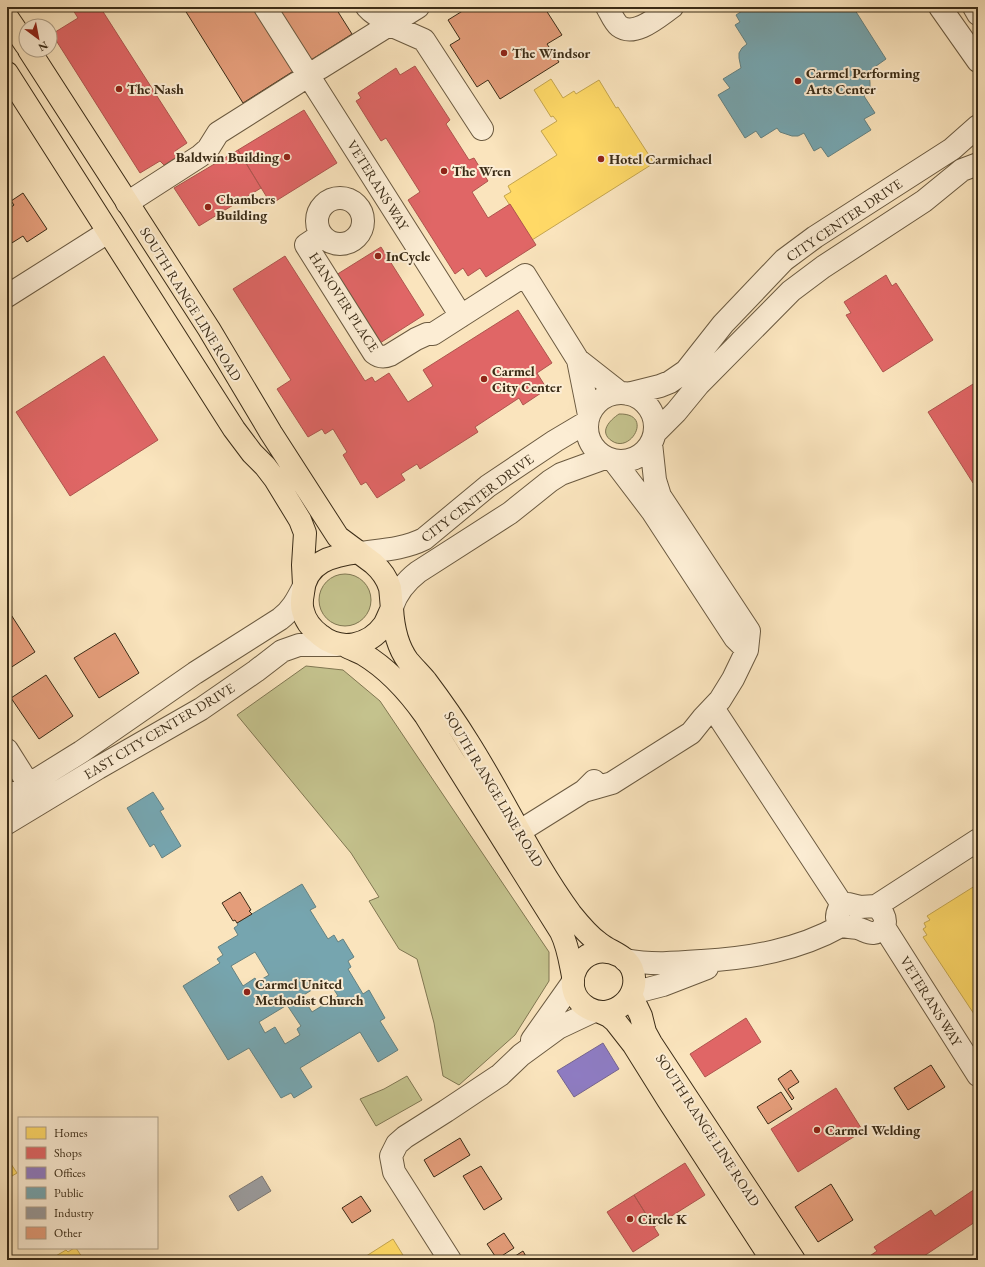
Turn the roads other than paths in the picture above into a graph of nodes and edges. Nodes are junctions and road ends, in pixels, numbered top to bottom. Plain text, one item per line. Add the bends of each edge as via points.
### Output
1 (265, 7) edge
2 (368, 7) edge
3 (418, 7) edge
4 (607, 7) edge
5 (672, 7) edge
6 (940, 7) edge
7 (974, 7) edge
8 (978, 14) edge
9 (7, 17) edge
10 (390, 25) junction
11 (18, 33) edge
12 (34, 58) edge
13 (978, 61) edge
14 (320, 68) dead end
15 (7, 73) edge
16 (297, 83) dead end
17 (978, 126) edge
18 (482, 129) dead end
19 (978, 164) edge
20 (383, 193) junction
21 (127, 204) junction
22 (359, 208) junction
23 (108, 232) junction
24 (321, 235) junction
25 (7, 296) edge
26 (461, 316) junction
27 (578, 360) junction
28 (624, 393) junction
29 (588, 418) junction
30 (653, 438) junction
31 (610, 459) junction
32 (359, 553) junction
33 (303, 587) junction
34 (392, 608) junction
35 (341, 645) junction
36 (747, 650) junction
37 (708, 713) junction
38 (7, 750) edge
39 (29, 784) junction
40 (7, 798) edge
41 (41, 802) junction
42 (7, 823) edge
43 (520, 831) junction
44 (978, 840) edge
45 (876, 906) junction
46 (842, 916) junction
47 (884, 927) junction
48 (623, 958) junction
49 (732, 959) junction
50 (573, 979) junction
51 (632, 994) junction
52 (597, 1011) junction
53 (521, 1055) junction
54 (978, 1075) edge
55 (450, 1260) edge
56 (772, 1260) edge
57 (794, 1260) edge

1 - 20 street, VETERANS WAY
2 - 10 street
3 - 10 street
4 - 5 street via 618,25 632,30 640,28
6 - 13 street
7 - 8 street
9 - 11 main road
10 - 14 street
10 - 18 street via 424,40
12 - 21 main road, SOUTH RANGE LINE ROAD
15 - 23 main road
16 - 21 street via 218,133 200,156
17 - 28 street, CITY CENTER DRIVE via 952,149 815,237 784,260 723,324 686,371 660,386
19 - 30 street, CITY CENTER DRIVE via 962,170 924,201 791,291 699,384
20 - 22 street
20 - 26 street, VETERANS WAY
21 - 32 main road, SOUTH RANGE LINE ROAD via 209,329 330,525 342,541
22 - 24 street, HANOVER PLACE via 353,202 344,199 327,202 318,217
22 - 24 street, HANOVER PLACE via 363,216 363,226 353,240 345,244 336,244
23 - 25 street
23 - 33 main road via 234,429 272,475 296,511 304,533
24 - 26 street, HANOVER PLACE via 306,245 378,356 386,357 426,334 433,334
26 - 27 street via 525,276
27 - 28 street
27 - 29 street
28 - 29 street via 604,397 592,408
28 - 30 street via 638,397 652,412 655,421
29 - 31 street via 588,439 597,452
29 - 32 street, CITY CENTER DRIVE via 488,486 424,539 405,546
30 - 31 street via 644,452 635,458 624,461
30 - 36 street via 655,480 660,496 749,631
31 - 34 street, CITY CENTER DRIVE via 562,474 550,481 504,517 408,580
31 - 36 street via 652,511 735,638
32 - 33 main road via 335,556 322,562 311,571
32 - 34 main road via 386,578
33 - 35 main road via 302,611 308,623 328,641
33 - 39 street, EAST CITY CENTER DRIVE via 287,614
34 - 35 main road via 384,624 373,636 359,643
34 - 43 main road, SOUTH RANGE LINE ROAD via 395,632 406,658 438,697 469,743
35 - 41 street, EAST CITY CENTER DRIVE via 299,645 282,651 201,709
35 - 50 main road, SOUTH RANGE LINE ROAD via 373,661 410,694 425,715 561,932 568,949
36 - 37 street via 733,679
37 - 43 street via 684,721 604,771 584,791
37 - 46 street
38 - 39 street
39 - 40 street, EAST CITY CENTER DRIVE
39 - 41 street
41 - 42 street, EAST CITY CENTER DRIVE
43 - 48 main road, SOUTH RANGE LINE ROAD via 572,916 599,944
44 - 45 street
45 - 46 street via 860,907 848,904
45 - 47 street, VETERANS WAY via 884,914
46 - 47 street via 856,928 868,933 875,933
46 - 49 street via 813,940 787,949
47 - 54 street, VETERANS WAY
48 - 49 street via 642,963 665,964
48 - 50 main road via 607,951 594,952 578,964
48 - 51 main road via 634,975
49 - 51 street
50 - 52 main road via 573,988 579,1000
50 - 53 street
51 - 52 main road via 621,1006 608,1012
51 - 57 main road, SOUTH RANGE LINE ROAD via 645,1032 654,1047
52 - 53 street via 558,1028
52 - 56 main road, SOUTH RANGE LINE ROAD via 615,1021 628,1037
53 - 55 street via 500,1075 405,1137 397,1144 391,1156 394,1172

